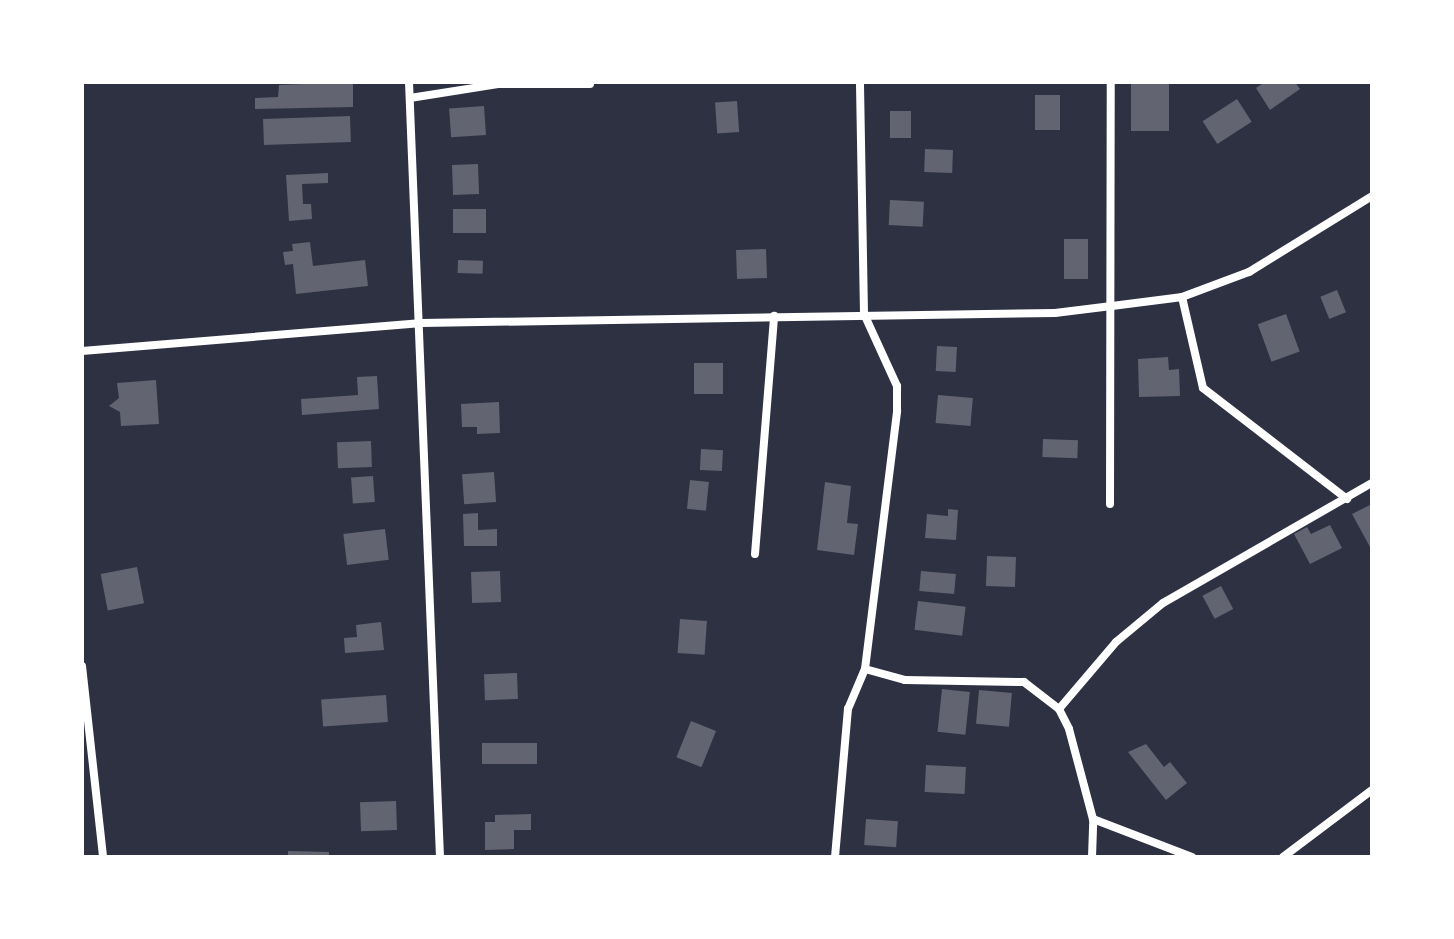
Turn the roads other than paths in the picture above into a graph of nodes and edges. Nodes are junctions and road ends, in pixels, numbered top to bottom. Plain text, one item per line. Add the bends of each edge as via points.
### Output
1 (409, 82) edge
2 (860, 82) edge
3 (1111, 82) edge
4 (590, 84) dead end
5 (410, 98) junction
6 (1372, 196) edge
7 (1182, 297) junction
8 (1112, 306) junction
9 (864, 314) junction
10 (774, 316) junction
11 (422, 323) junction
12 (82, 351) edge
13 (1372, 483) edge
14 (1347, 499) junction
15 (1110, 504) dead end
16 (755, 554) dead end
17 (82, 666) edge
18 (865, 669) junction
19 (1059, 709) junction
20 (1372, 790) edge
21 (1093, 819) junction
22 (103, 857) edge
23 (440, 857) edge
24 (835, 857) edge
25 (1092, 857) edge
26 (1192, 857) edge
27 (1283, 857) edge

1 - 5 street
2 - 9 street
3 - 8 street
4 - 5 street via 498,84
5 - 11 street
6 - 7 street via 1249,272
7 - 8 street
7 - 14 street via 1203,388
8 - 9 street via 1055,313
8 - 15 street
9 - 10 street
9 - 18 street via 897,386
10 - 11 street
10 - 16 street
11 - 12 street
11 - 23 street
13 - 14 street
14 - 19 street via 1163,603 1116,642
17 - 22 street
18 - 19 street via 905,680 1024,682
18 - 24 street via 848,709
19 - 21 street
20 - 27 street
21 - 25 street
21 - 26 street

